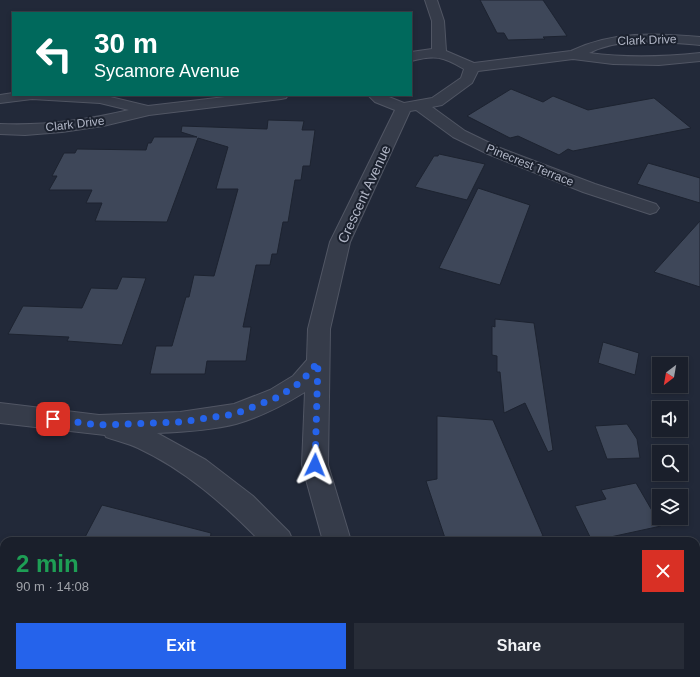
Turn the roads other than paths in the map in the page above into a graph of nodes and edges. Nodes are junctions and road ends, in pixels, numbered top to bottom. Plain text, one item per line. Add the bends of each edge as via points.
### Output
1 (431, 0) edge
2 (700, 41) edge
3 (439, 52) junction
4 (573, 55) junction
5 (412, 56) edge
6 (700, 56) edge
7 (472, 67) junction
8 (24, 96) edge
9 (49, 96) edge
10 (272, 96) edge
11 (376, 96) edge
12 (0, 99) edge
13 (411, 106) junction
14 (149, 110) junction
15 (0, 129) edge
16 (650, 208) dead end
17 (318, 362) junction
18 (0, 413) edge
19 (99, 425) junction
20 (275, 537) edge
21 (336, 537) edge

1 - 3 street via 438,21
2 - 4 street, Clark Drive via 622,39 584,48
3 - 5 street via 419,53
3 - 7 street
4 - 6 street, Clark Drive via 613,60 659,61
4 - 7 street, Clark Drive
7 - 13 street via 467,80 437,102
8 - 12 street, Clark Drive
9 - 14 street, Clark Drive via 100,99
10 - 14 street, Clark Drive
11 - 13 street, Pinecrest Terrace
13 - 16 street, Pinecrest Terrace via 494,151 589,188
13 - 17 street, Crescent Avenue via 400,117 340,242 319,329
14 - 15 street, Clark Drive via 62,127
17 - 19 street via 301,382 278,397 235,414 180,422
17 - 21 street, Crescent Avenue via 315,465
18 - 19 street
19 - 20 street via 145,439 197,468 243,505

